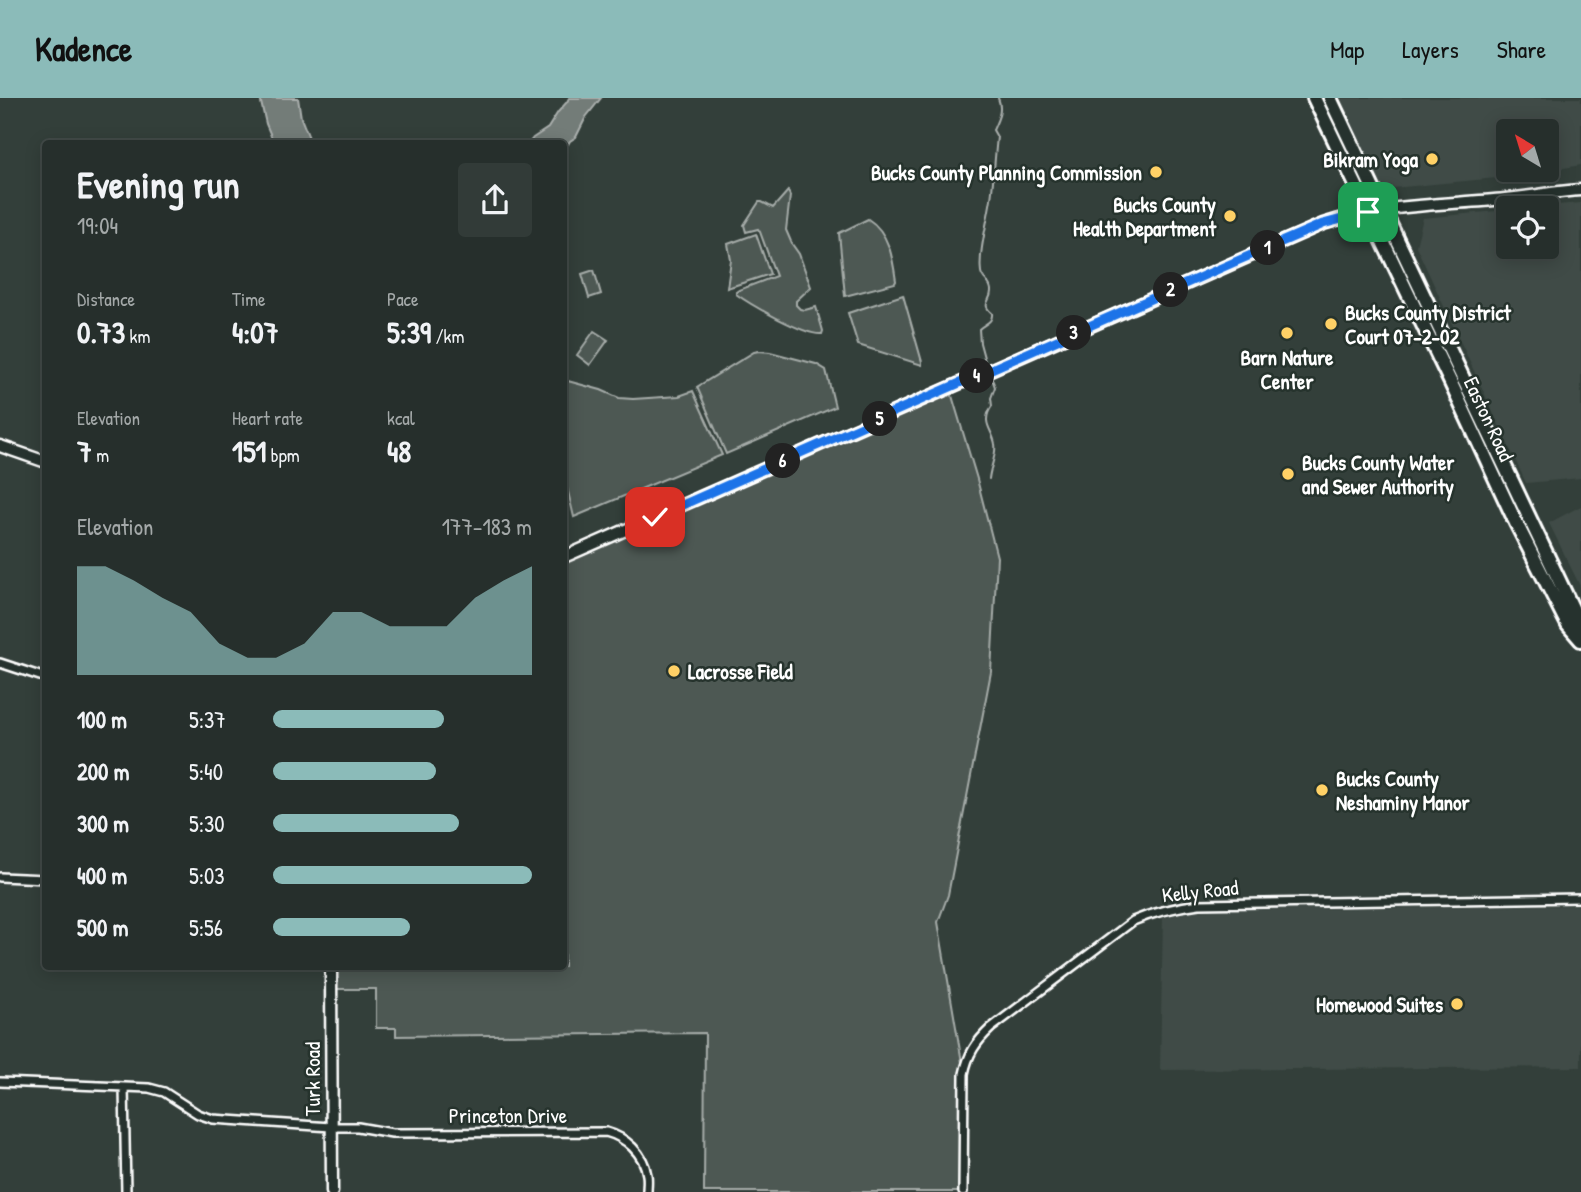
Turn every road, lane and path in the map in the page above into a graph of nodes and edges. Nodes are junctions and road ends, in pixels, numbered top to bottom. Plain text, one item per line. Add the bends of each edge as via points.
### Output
1 (1314, 98) edge
2 (1330, 98) edge
3 (1581, 190) edge
4 (1382, 211) junction
5 (1368, 212) junction
6 (1, 448) edge
7 (42, 461) edge
8 (567, 556) edge
9 (1581, 639) edge
10 (0, 663) edge
11 (42, 677) edge
12 (0, 877) edge
13 (42, 879) edge
14 (1581, 898) edge
15 (331, 970) edge
16 (0, 1082) edge
17 (124, 1087) junction
18 (331, 1127) junction
19 (126, 1192) edge
20 (332, 1192) edge
21 (647, 1192) edge
22 (963, 1192) edge

1 - 5 highway, Easton Road
2 - 4 highway, Easton Road
3 - 4 street
4 - 5 street
4 - 9 highway, Easton Road via 1576,616
5 - 8 street via 1323,224
5 - 9 highway, Easton Road via 1516,523 1568,625
6 - 7 street
10 - 11 street
12 - 13 street
14 - 22 street, Kelly Road via 1199,904 1143,916 991,1028 975,1045 964,1074
15 - 18 street, Turk Road
16 - 17 street, Princeton Drive
17 - 18 street, Princeton Drive via 164,1092 213,1119
17 - 19 street
18 - 20 street, Turk Road
18 - 21 street, Princeton Drive via 392,1133 606,1132 631,1145 641,1159

